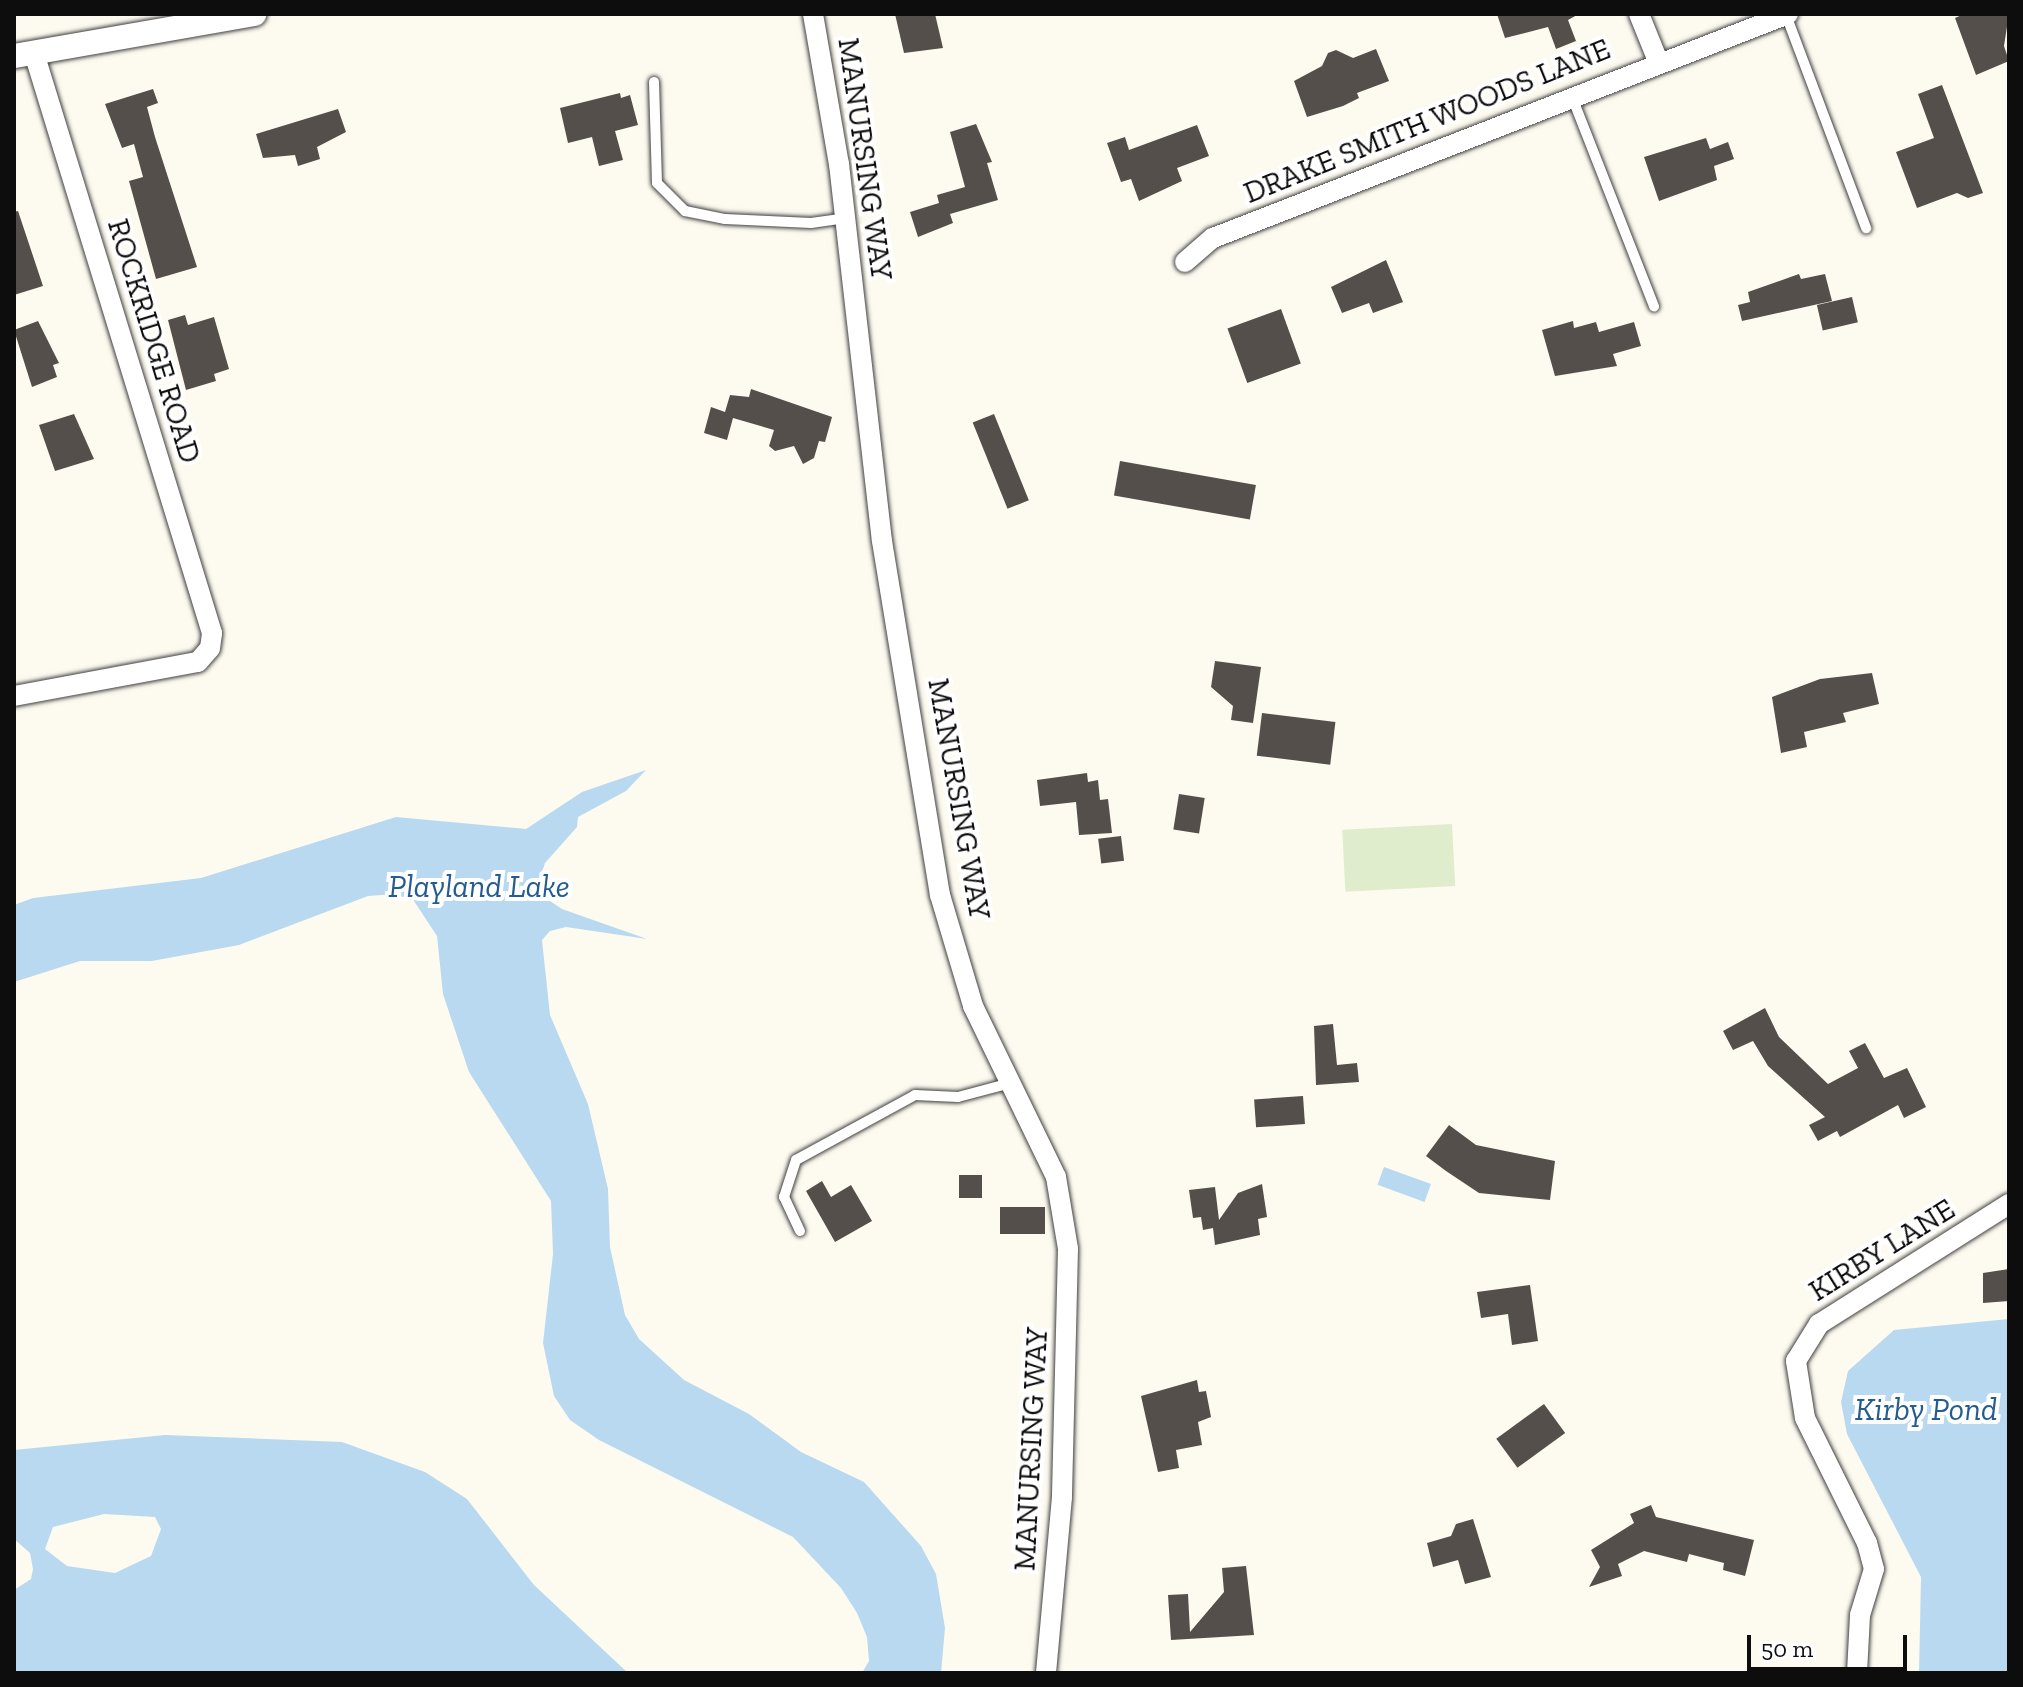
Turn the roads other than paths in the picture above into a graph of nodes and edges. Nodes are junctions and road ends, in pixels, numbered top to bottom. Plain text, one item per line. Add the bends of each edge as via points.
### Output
1 (254, 14) edge
2 (813, 14) edge
3 (1639, 14) edge
4 (1787, 14) edge
5 (24, 55) edge
6 (1658, 61) junction
7 (654, 82) dead end
8 (1571, 95) junction
9 (846, 218) junction
10 (1866, 228) dead end
11 (1185, 262) dead end
12 (1654, 306) dead end
13 (14, 696) edge
14 (1011, 1083) junction
15 (2009, 1204) edge
16 (800, 1231) dead end
17 (1046, 1673) edge
18 (1857, 1673) edge

1 - 5 street
2 - 9 street, MANURSING WAY
3 - 6 street
4 - 6 street, DRAKE SMITH WOODS LANE
4 - 10 lane
5 - 13 street, ROCKRIDGE ROAD via 212,633 210,648 198,662
6 - 8 street, DRAKE SMITH WOODS LANE
7 - 9 lane via 657,183 685,211 725,219 811,223
8 - 11 street, DRAKE SMITH WOODS LANE via 1213,238
8 - 12 lane
9 - 14 street, MANURSING WAY via 882,541 940,895 973,1006
14 - 16 lane via 958,1097 915,1095 796,1160 784,1197
14 - 17 street, MANURSING WAY via 1056,1177 1068,1249 1062,1497
15 - 18 street, KIRBY LANE via 1819,1324 1796,1361 1805,1418 1867,1543 1874,1569 1860,1615

